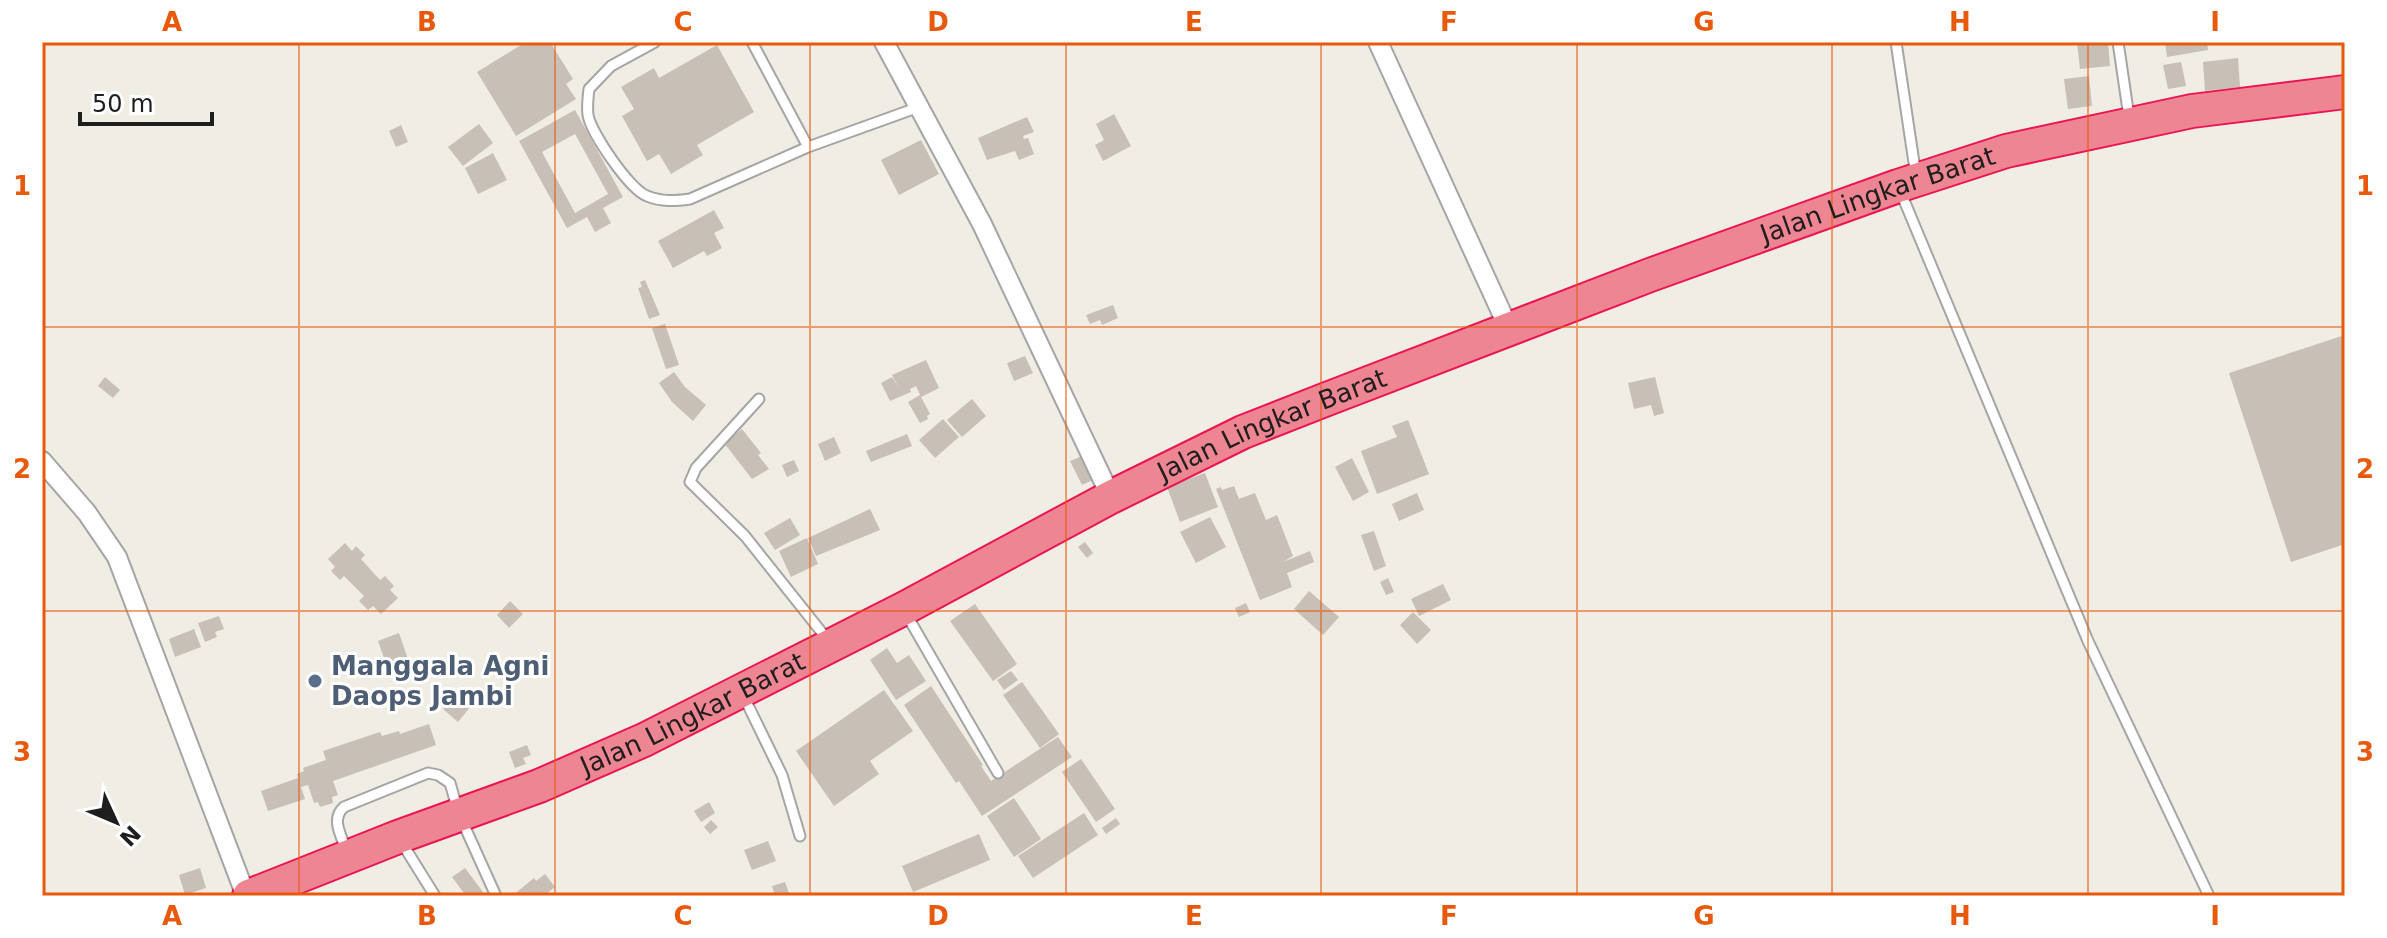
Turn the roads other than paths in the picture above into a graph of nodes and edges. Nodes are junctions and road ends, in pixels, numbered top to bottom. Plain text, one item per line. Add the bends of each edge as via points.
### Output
1 (655, 42) edge
2 (752, 42) edge
3 (884, 42) edge
4 (1378, 42) edge
5 (1896, 42) edge
6 (2118, 42) edge
7 (2345, 92) edge
8 (919, 107) junction
9 (2130, 125) junction
10 (808, 147) junction
11 (1907, 183) junction
12 (1509, 329) junction
13 (759, 399) dead end
14 (42, 461) edge
15 (1111, 497) junction
16 (903, 609) junction
17 (832, 645) junction
18 (741, 691) junction
19 (998, 773) dead end
20 (459, 814) junction
21 (800, 836) dead end
22 (398, 837) junction
23 (349, 856) junction
24 (248, 896) edge
25 (435, 896) edge
26 (496, 896) edge
27 (2209, 896) edge

1 - 10 lane via 611,66 589,89 588,116 595,132 643,196 672,202 690,199
2 - 10 lane
3 - 8 street
4 - 12 street
5 - 11 lane
6 - 9 lane
7 - 9 highway, Jalan Lingkar Barat via 2192,111
8 - 10 lane
8 - 15 street via 982,224
9 - 11 highway, Jalan Lingkar Barat via 2006,151
11 - 12 highway, Jalan Lingkar Barat
11 - 27 lane via 2088,641
12 - 15 highway, Jalan Lingkar Barat via 1243,432
13 - 17 lane via 696,468 690,482 745,536
14 - 24 street via 117,557
15 - 16 highway, Jalan Lingkar Barat
16 - 17 highway, Jalan Lingkar Barat
16 - 19 lane
17 - 18 highway, Jalan Lingkar Barat
18 - 20 highway, Jalan Lingkar Barat via 539,786
18 - 21 lane via 782,775
20 - 22 highway, Jalan Lingkar Barat
20 - 23 lane via 450,783 428,773 338,812
20 - 26 lane
22 - 23 highway, Jalan Lingkar Barat
22 - 25 lane
23 - 24 highway, Jalan Lingkar Barat

